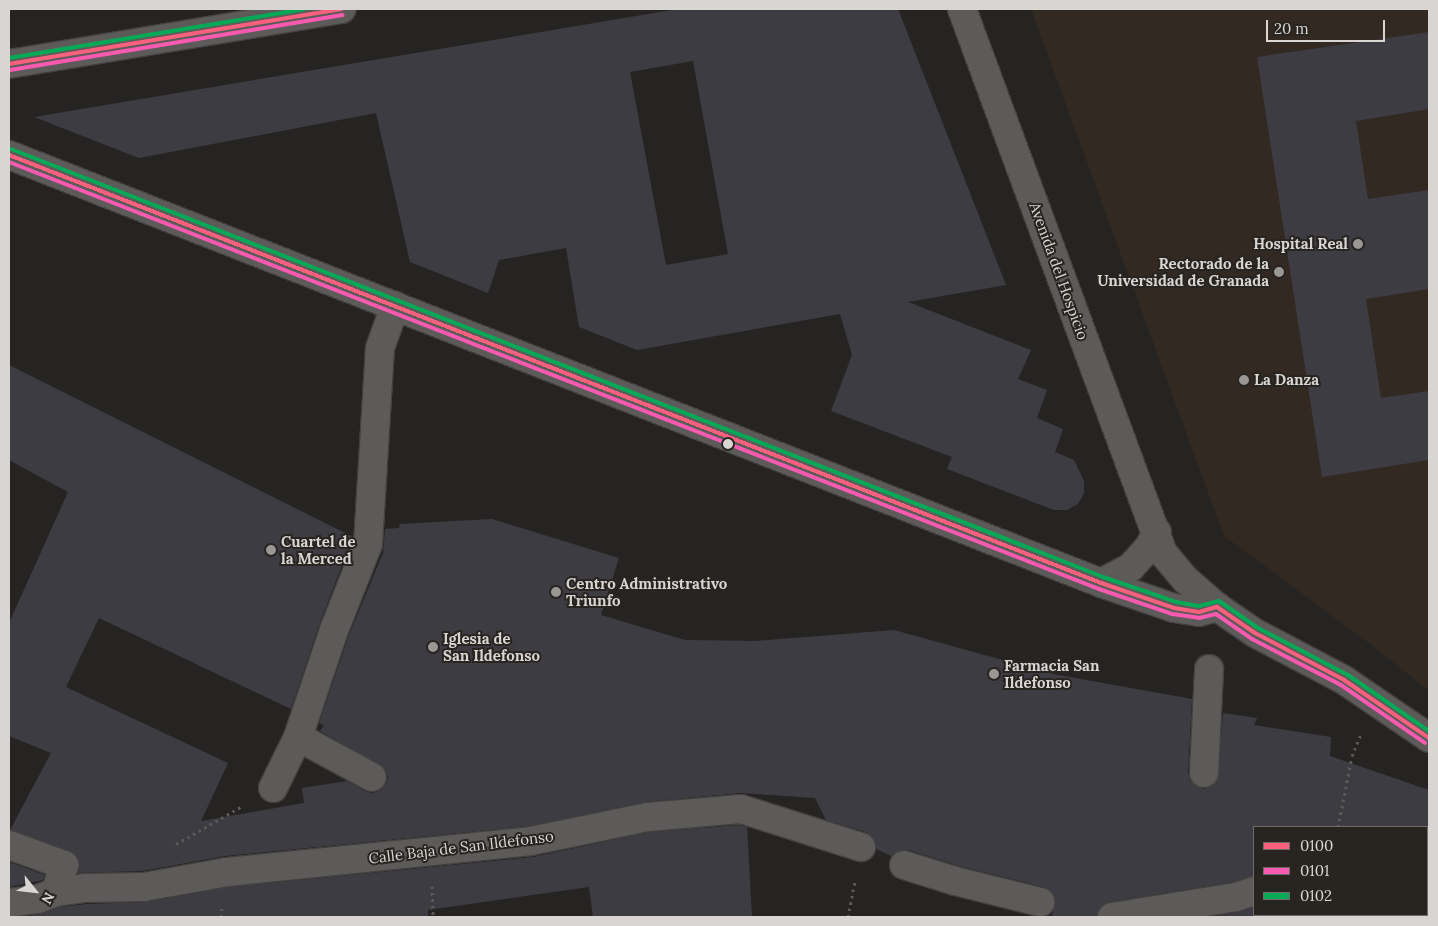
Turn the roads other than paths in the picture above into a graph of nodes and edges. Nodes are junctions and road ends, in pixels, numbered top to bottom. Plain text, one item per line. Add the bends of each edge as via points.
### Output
1 (341, 9) edge
2 (962, 9) edge
3 (9, 64) edge
4 (9, 155) edge
5 (395, 306) junction
6 (1157, 532) junction
7 (1101, 583) junction
8 (1217, 607) junction
9 (1209, 669) dead end
10 (1369, 688) junction
11 (1429, 720) edge
12 (298, 737) junction
13 (1429, 738) edge
14 (1204, 773) dead end
15 (372, 777) dead end
16 (273, 788) road end
17 (9, 845) edge
18 (861, 847) dead end
19 (904, 865) dead end
20 (1253, 891) edge
21 (56, 892) junction
22 (1040, 902) dead end
23 (9, 903) edge
24 (1112, 917) edge

1 - 3 street
2 - 6 street, Avenida del Hospicio
4 - 5 street
5 - 7 street
5 - 12 street via 380,348 368,544 334,630
6 - 7 street via 1149,547 1131,567
6 - 8 street, Avenida del Hospicio via 1163,553 1186,580
6 - 10 street via 1174,541 1226,595
7 - 8 street via 1174,608 1199,612
8 - 10 street, Avenida del Hospicio via 1255,633 1344,680
9 - 14 street
10 - 11 street
10 - 13 street
12 - 15 street
12 - 16 street
17 - 21 street via 64,865
18 - 21 street, Calle Baja de San Ildefonso via 741,810 648,817 531,841 227,872 144,887
19 - 22 street
20 - 24 street via 1236,897
21 - 23 street, Calle Baja de San Ildefonso via 38,899

